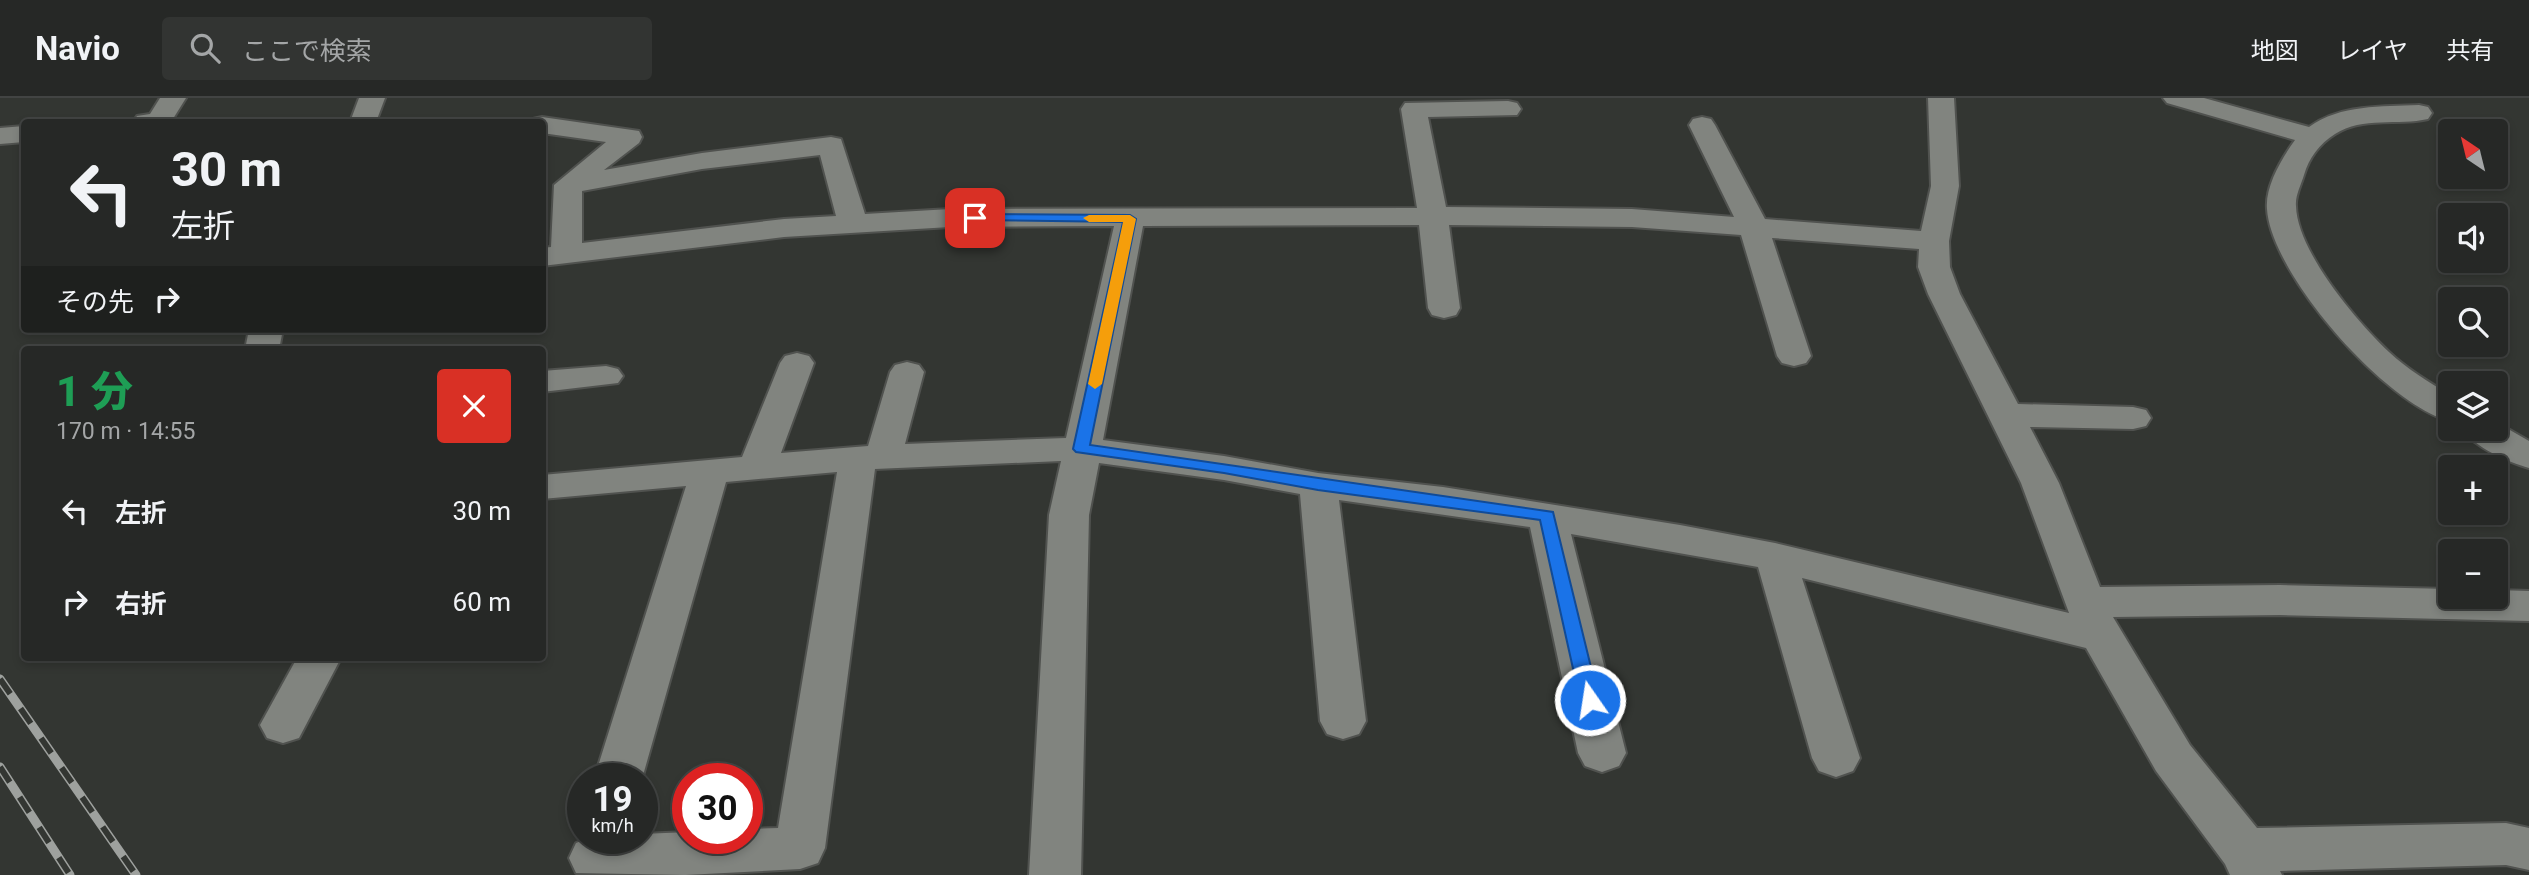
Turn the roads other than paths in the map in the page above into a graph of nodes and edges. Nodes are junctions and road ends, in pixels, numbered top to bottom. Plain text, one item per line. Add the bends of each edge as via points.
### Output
1 (173, 98) edge
2 (372, 98) edge
3 (1941, 98) edge
4 (2176, 98) edge
5 (1508, 109) dead end
6 (2419, 113) dead end
7 (160, 119) edge
8 (364, 119) edge
9 (1702, 125) dead end
10 (546, 126) edge
11 (21, 134) edge
12 (0, 136) edge
13 (2313, 137) junction
14 (568, 185) junction
15 (1433, 218) junction
16 (1130, 219) junction
17 (852, 222) junction
18 (1754, 227) junction
19 (1934, 241) junction
20 (554, 255) edge
21 (1444, 308) dead end
22 (1794, 356) dead end
23 (797, 363) dead end
24 (907, 372) dead end
25 (606, 376) dead end
26 (546, 383) edge
27 (2438, 403) edge
28 (2004, 415) junction
29 (2133, 418) dead end
30 (2502, 441) edge
31 (1081, 449) junction
32 (2529, 456) edge
33 (870, 458) junction
34 (758, 465) junction
35 (710, 471) junction
36 (1318, 485) junction
37 (546, 487) edge
38 (1547, 516) junction
39 (1775, 557) junction
40 (2529, 606) edge
41 (2093, 619) junction
42 (317, 661) edge
43 (1343, 721) dead end
44 (283, 725) dead end
45 (1602, 753) dead end
46 (1836, 758) dead end
47 (623, 763) edge
48 (2529, 849) edge
49 (593, 857) edge
50 (2250, 862) edge
51 (1055, 875) edge

1 - 7 street
2 - 8 street
3 - 19 street via 1945,186
4 - 13 street
5 - 15 street via 1414,109
6 - 13 street via 2350,118
9 - 18 street
10 - 14 street via 629,137
11 - 12 street
13 - 27 street via 2294,160 2281,207 2292,244 2305,269 2376,357
14 - 17 street via 702,161 831,145
14 - 20 street
15 - 16 street
15 - 18 street via 1632,218
15 - 21 street
16 - 17 street
16 - 31 street
17 - 20 street
18 - 19 street
18 - 22 street
19 - 28 street via 1934,267 1944,293
23 - 34 street
24 - 33 street
25 - 26 street
28 - 29 street
28 - 41 street via 2040,483
30 - 32 street
31 - 33 street
31 - 36 street
31 - 51 street via 1069,515
33 - 34 street
33 - 49 street via 800,848
34 - 35 street
35 - 37 street
35 - 47 street
36 - 38 street
36 - 43 street
38 - 39 street
38 - 45 street
39 - 41 street
39 - 46 street
40 - 41 street via 2280,600
41 - 50 street via 2172,758
42 - 44 street
48 - 50 street via 2506,844

